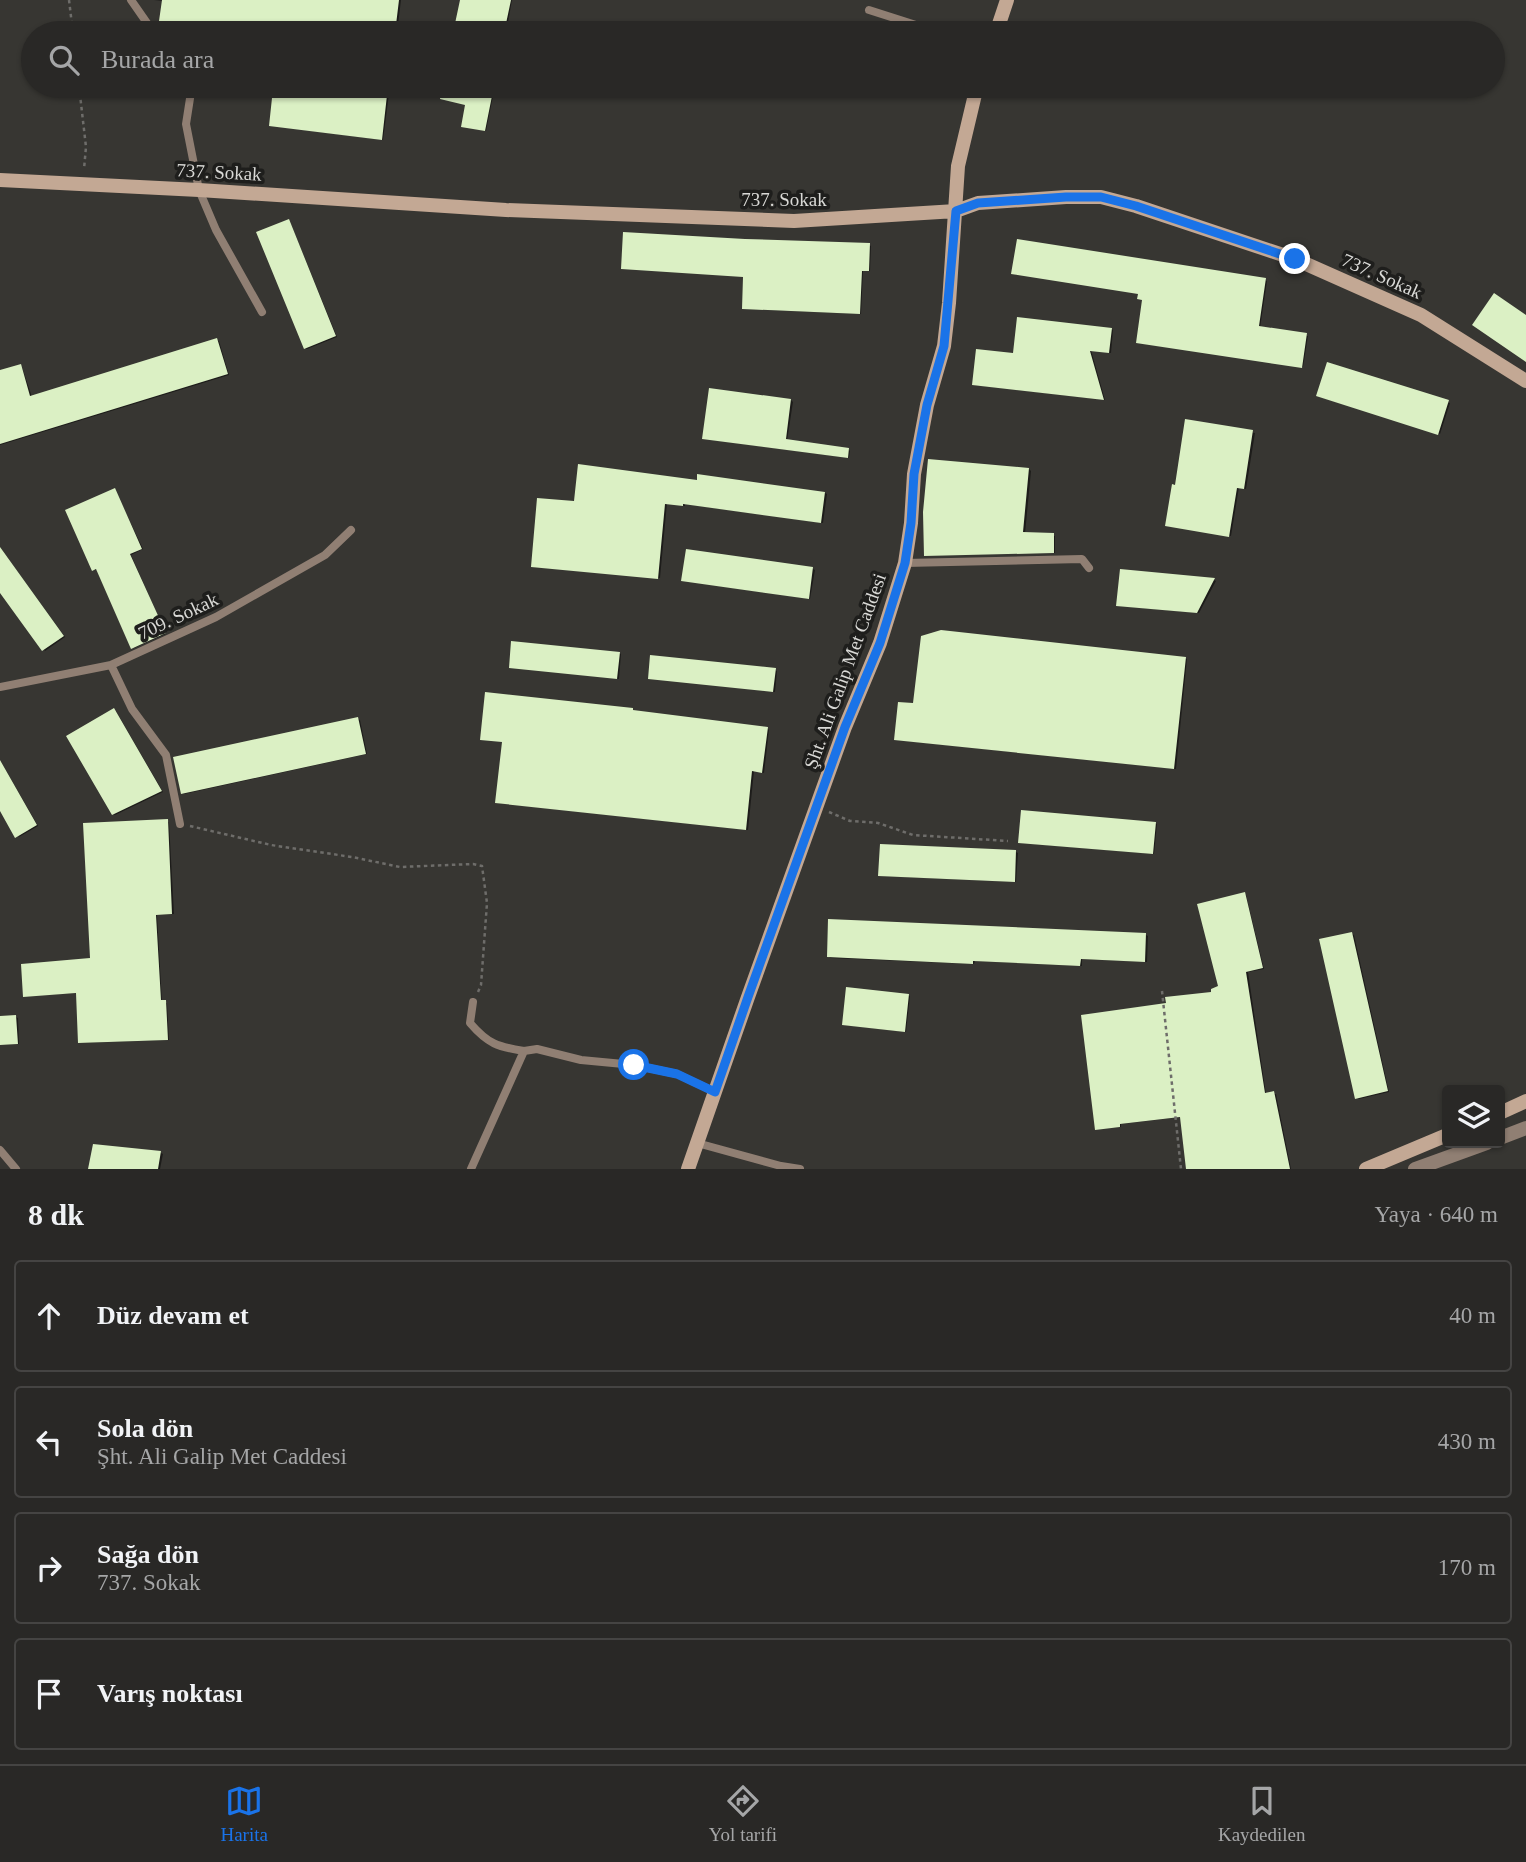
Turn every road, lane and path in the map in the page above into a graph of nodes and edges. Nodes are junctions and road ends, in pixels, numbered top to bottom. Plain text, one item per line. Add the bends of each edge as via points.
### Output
1 (69, 0) edge
2 (131, 0) edge
3 (1007, 0) edge
4 (869, 10) dead end
5 (72, 21) edge
6 (146, 21) edge
7 (903, 21) edge
8 (1000, 21) edge
9 (80, 98) edge
10 (190, 98) edge
11 (973, 98) edge
12 (0, 180) edge
13 (83, 184) junction
14 (198, 190) junction
15 (956, 211) junction
16 (262, 312) dead end
17 (1526, 381) edge
18 (351, 530) dead end
19 (905, 563) junction
20 (1089, 568) dead end
21 (111, 665) junction
22 (0, 687) edge
23 (817, 806) junction
24 (180, 824) joint
25 (1008, 841) dead end
26 (1162, 991) dead end
27 (473, 1002) joint
28 (524, 1051) junction
29 (715, 1092) junction
30 (1526, 1101) edge
31 (1505, 1110) edge
32 (1526, 1128) edge
33 (1505, 1136) edge
34 (1442, 1137) edge
35 (697, 1143) junction
36 (1473, 1148) edge
37 (0, 1150) edge
38 (1369, 1168) edge
39 (16, 1169) edge
40 (471, 1169) edge
41 (688, 1169) edge
42 (800, 1169) edge
43 (1181, 1169) edge
44 (1415, 1169) edge

1 - 5 path
2 - 6 lane
3 - 8 street
4 - 7 lane
9 - 13 path via 86,147
10 - 14 lane via 186,124
11 - 15 street, Şht. Ali Galip Met Caddesi via 958,166
12 - 13 street, 737. Sokak
13 - 14 street, 737. Sokak
14 - 15 street, 737. Sokak via 506,210 794,221
14 - 16 lane
15 - 17 street, 737. Sokak via 978,203 1066,197 1101,197 1136,206 1295,259 1421,315
15 - 19 street, Şht. Ali Galip Met Caddesi via 944,346 914,474
18 - 21 lane, 709. Sokak via 325,555 216,617
19 - 20 lane via 1082,559
19 - 23 street, Şht. Ali Galip Met Caddesi via 880,643
21 - 22 lane, 709. Sokak
21 - 24 lane via 132,709 166,755
23 - 25 path via 850,821 878,823 913,835
23 - 29 street, Şht. Ali Galip Met Caddesi
24 - 27 path via 401,867 482,866 487,903 481,985
26 - 43 path
27 - 28 lane via 470,1023 480,1035 499,1047
28 - 29 lane via 537,1049 677,1074
28 - 40 lane
29 - 35 street, Şht. Ali Galip Met Caddesi
30 - 31 street
32 - 33 street
34 - 38 street
35 - 41 street, Şht. Ali Galip Met Caddesi
35 - 42 lane
36 - 44 street
37 - 39 lane

